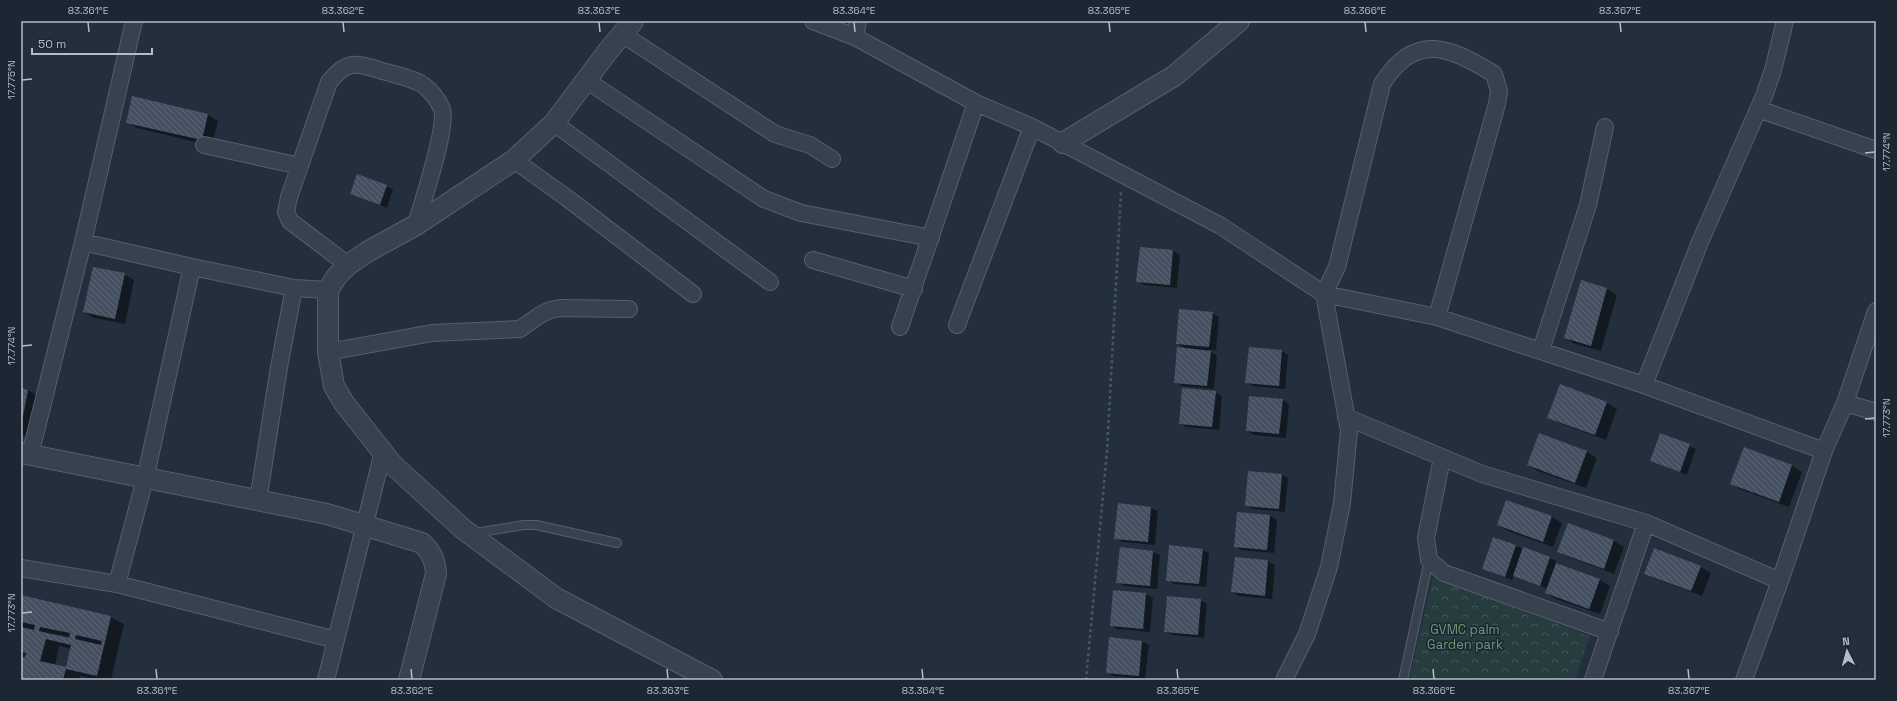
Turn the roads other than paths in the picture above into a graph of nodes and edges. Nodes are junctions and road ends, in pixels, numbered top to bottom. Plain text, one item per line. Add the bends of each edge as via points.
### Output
1 (134, 21) edge
2 (813, 21) edge
3 (858, 21) edge
4 (1239, 21) edge
5 (1785, 21) edge
6 (628, 28) edge
7 (855, 37) junction
8 (586, 80) junction
9 (976, 103) junction
10 (1758, 109) junction
11 (554, 123) junction
12 (1605, 126) dead end
13 (1032, 127) junction
14 (1063, 143) junction
15 (204, 145) dead end
16 (1876, 150) edge
17 (832, 159) dead end
18 (514, 160) junction
19 (300, 166) junction
20 (416, 225) junction
21 (931, 238) junction
22 (83, 242) junction
23 (813, 260) dead end
24 (348, 265) junction
25 (192, 267) junction
26 (770, 282) dead end
27 (294, 288) junction
28 (914, 289) junction
29 (328, 290) junction
30 (693, 294) dead end
31 (1324, 294) junction
32 (629, 309) dead end
33 (1876, 311) edge
34 (1437, 317) junction
35 (957, 325) dead end
36 (900, 327) dead end
37 (1541, 350) junction
38 (328, 352) junction
39 (1644, 386) junction
40 (1845, 403) junction
41 (1876, 412) edge
42 (1346, 417) junction
43 (1824, 451) junction
44 (383, 452) junction
45 (26, 454) edge
46 (1442, 458) junction
47 (145, 479) junction
48 (258, 501) junction
49 (1646, 523) junction
50 (365, 525) junction
51 (470, 534) junction
52 (617, 543) dead end
53 (1429, 560) junction
54 (21, 568) edge
55 (1780, 581) junction
56 (117, 584) junction
57 (1610, 632) junction
58 (336, 640) junction
59 (326, 680) edge
60 (409, 680) edge
61 (712, 680) edge
62 (1284, 680) edge
63 (1403, 680) edge
64 (1592, 680) edge
65 (1744, 680) edge

1 - 22 street
2 - 7 street
3 - 7 street
4 - 14 street via 1174,76
5 - 10 street via 1774,70
6 - 8 street
6 - 17 street via 775,134 810,145
7 - 9 street
8 - 11 street
8 - 21 street via 764,199 800,213
9 - 13 street
9 - 21 street
10 - 16 street
10 - 39 street via 1700,242
11 - 18 street
11 - 26 street
12 - 37 street via 1588,205
13 - 14 street
13 - 35 street
14 - 31 street via 1221,226
15 - 19 street
18 - 20 street
18 - 30 street
19 - 20 street via 329,82 339,69 354,64 420,83 433,94 442,109 442,130
19 - 24 street via 286,212 290,221
20 - 24 street
21 - 28 street
22 - 25 street
22 - 45 street
23 - 28 street
24 - 29 street
25 - 27 street
25 - 47 street
27 - 29 street
27 - 48 street
28 - 36 street
29 - 38 street
31 - 34 street
31 - 34 street via 1337,267 1382,84 1404,57 1424,48 1453,52 1494,74 1499,91
31 - 42 street
32 - 38 street via 560,308 540,315 520,329 432,333
33 - 40 street
34 - 37 street
37 - 39 street
38 - 44 street via 338,396
39 - 43 street
40 - 41 street
40 - 43 street
42 - 46 street
42 - 62 street via 1349,431 1342,502 1329,567 1307,634
43 - 55 street
44 - 50 street
44 - 51 street via 392,464
45 - 47 street
46 - 49 street via 1482,474
46 - 53 street via 1426,538
47 - 48 street
47 - 56 street
48 - 50 street via 327,514
49 - 55 street
49 - 57 street
50 - 58 street
50 - 60 street via 422,543 431,552 435,563 436,574
51 - 52 lane via 536,525
51 - 61 street via 556,598
53 - 57 street via 1444,573
53 - 63 lane
54 - 56 street
55 - 65 street
56 - 58 street
57 - 64 street
58 - 59 street

